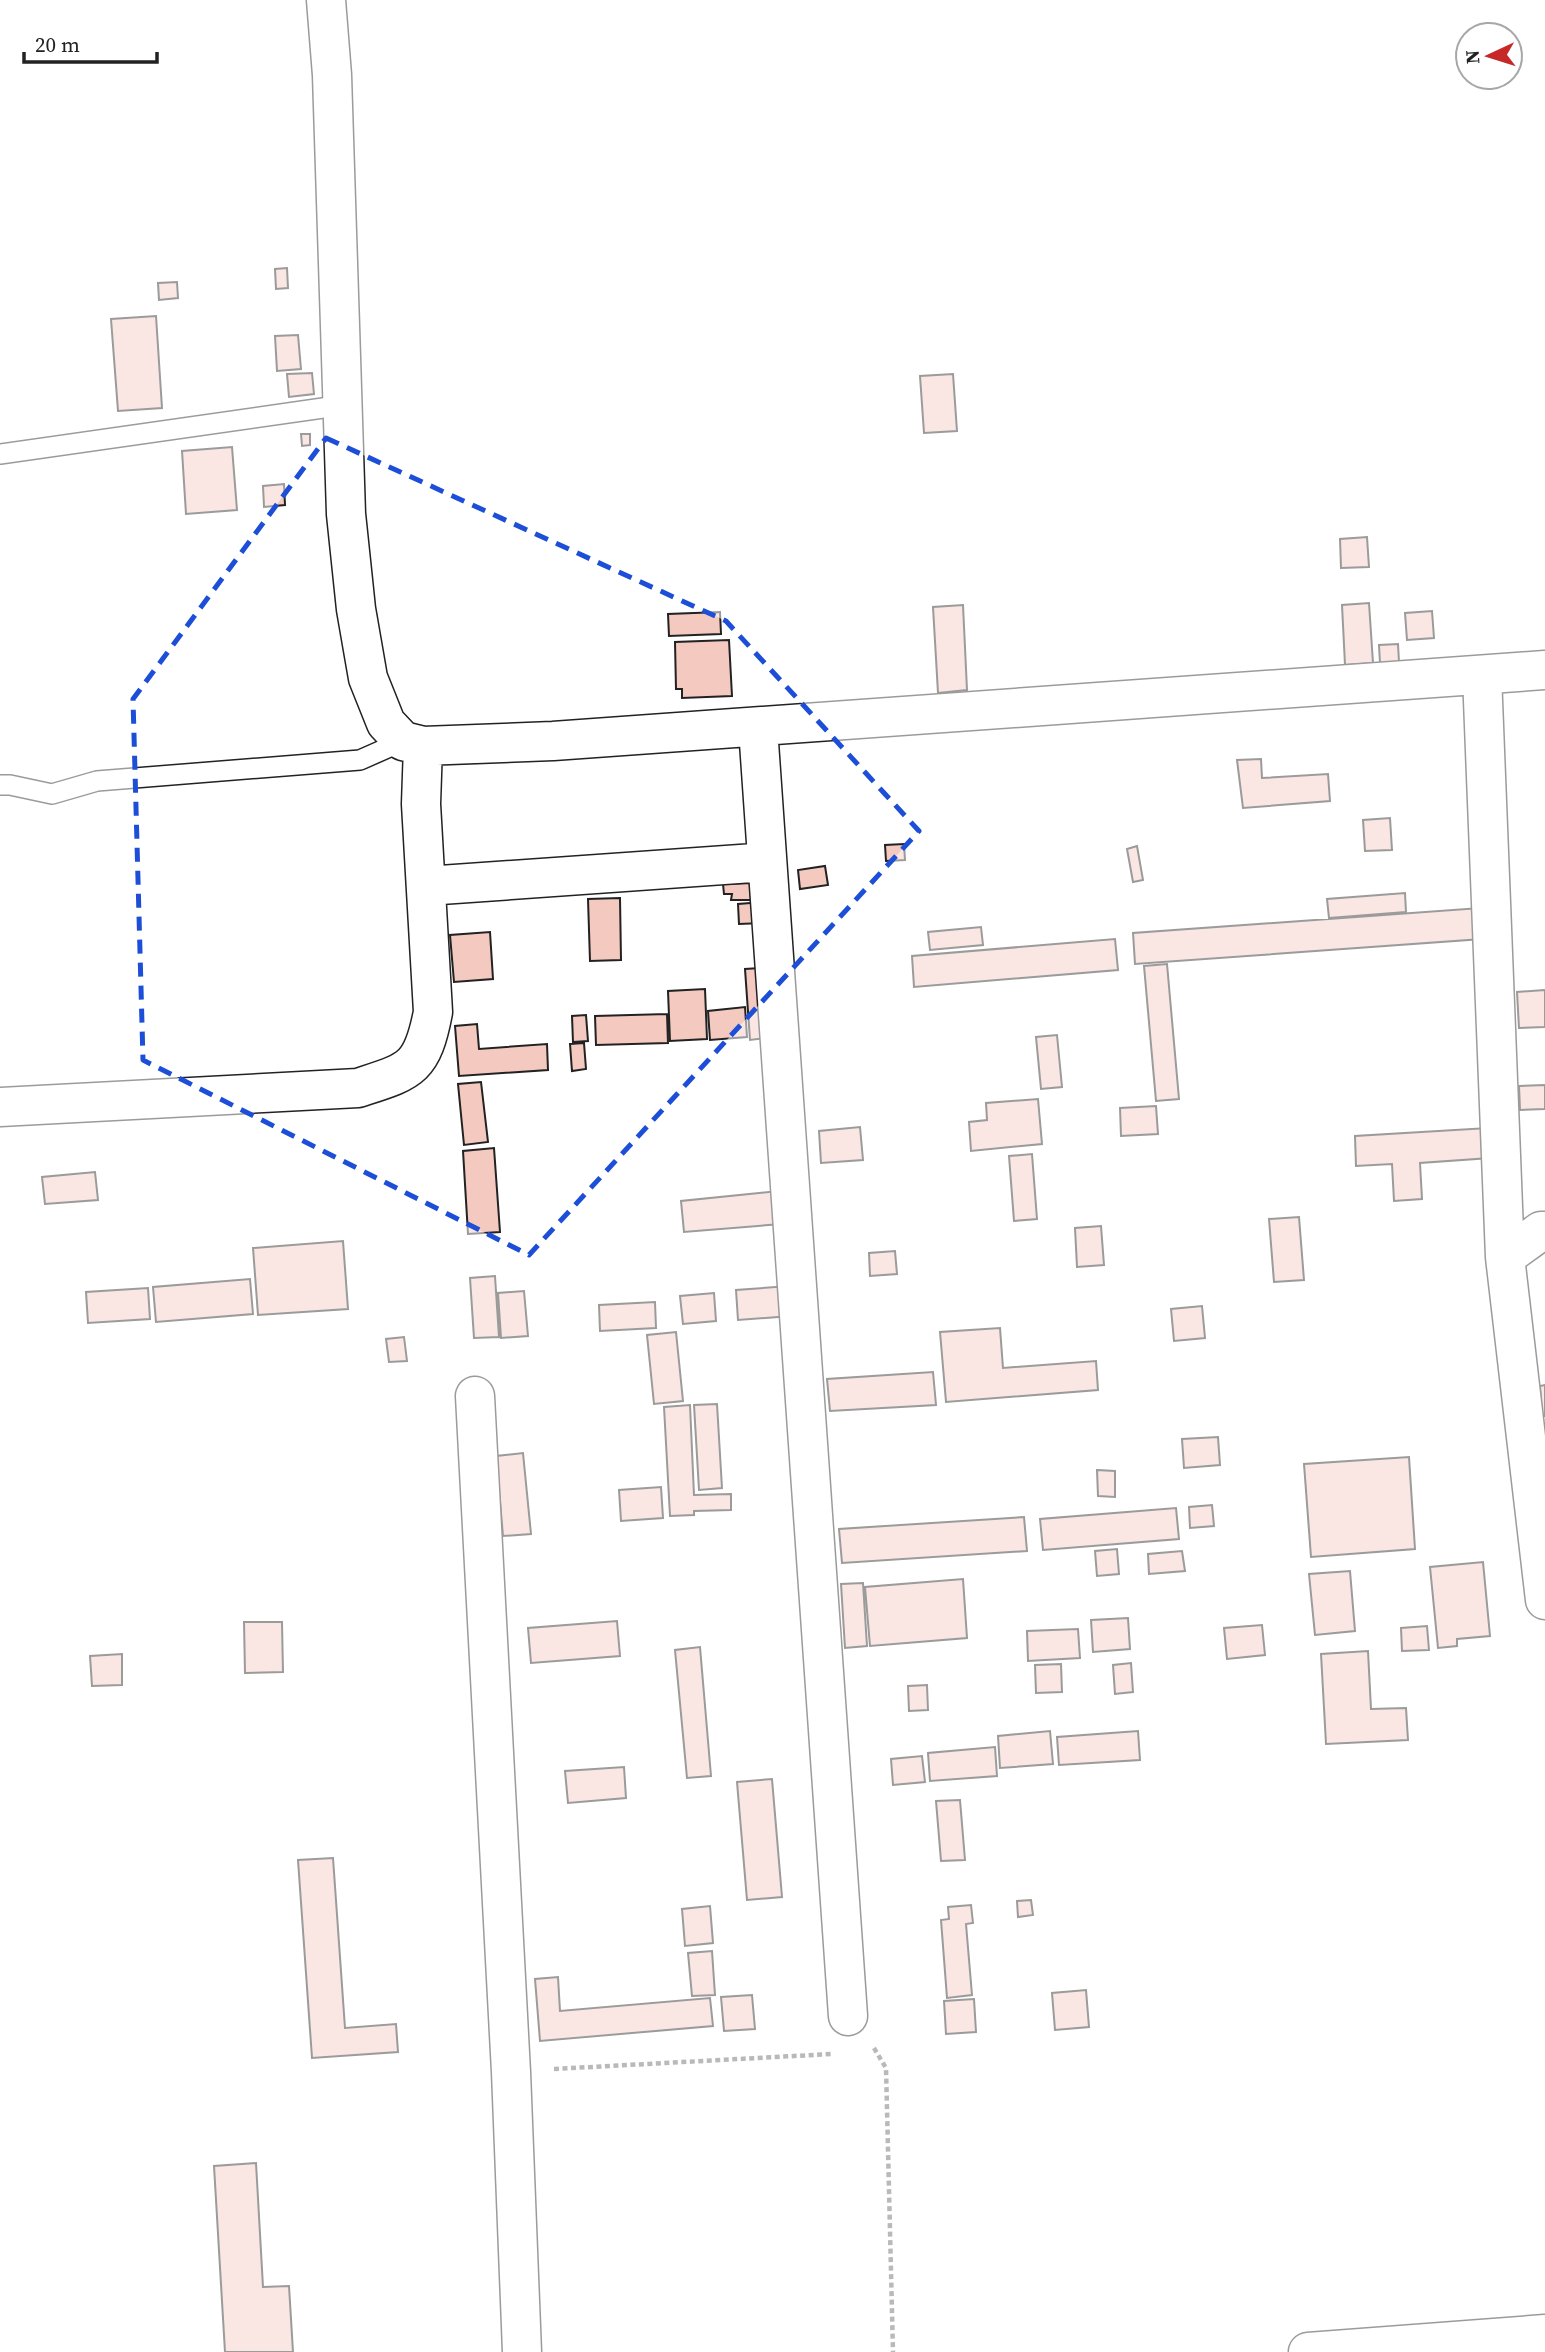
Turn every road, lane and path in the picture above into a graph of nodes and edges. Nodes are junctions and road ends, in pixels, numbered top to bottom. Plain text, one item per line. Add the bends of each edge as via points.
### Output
1 (326, 0) edge
2 (344, 405) junction
3 (0, 454) edge
4 (1545, 670) edge
5 (1482, 675) junction
6 (758, 728) junction
7 (413, 743) junction
8 (0, 785) edge
9 (767, 862) junction
10 (426, 886) junction
11 (0, 1107) edge
12 (1545, 1231) edge
13 (1506, 1256) junction
14 (475, 1396) dead end
15 (1545, 1600) edge
16 (848, 2016) joint
17 (876, 2050) junction
18 (864, 2051) dead end
19 (840, 2054) dead end
20 (511, 2072) junction
21 (1545, 2334) edge
22 (522, 2352) edge
23 (893, 2352) edge
24 (1308, 2352) edge

1 - 2 street
2 - 3 lane
2 - 7 street via 346,514 368,678 386,723
4 - 5 street
5 - 6 street
5 - 13 street
6 - 7 street via 553,741
6 - 9 street
7 - 8 lane via 360,760 97,781 52,794
7 - 10 street
9 - 10 street
9 - 16 street
10 - 11 street via 433,1013 427,1043 408,1070 358,1088
12 - 13 street
13 - 15 street
14 - 20 street
16 - 17 path via 861,2025
17 - 18 path
17 - 23 path via 886,2068
19 - 20 path
20 - 22 street
21 - 24 street

